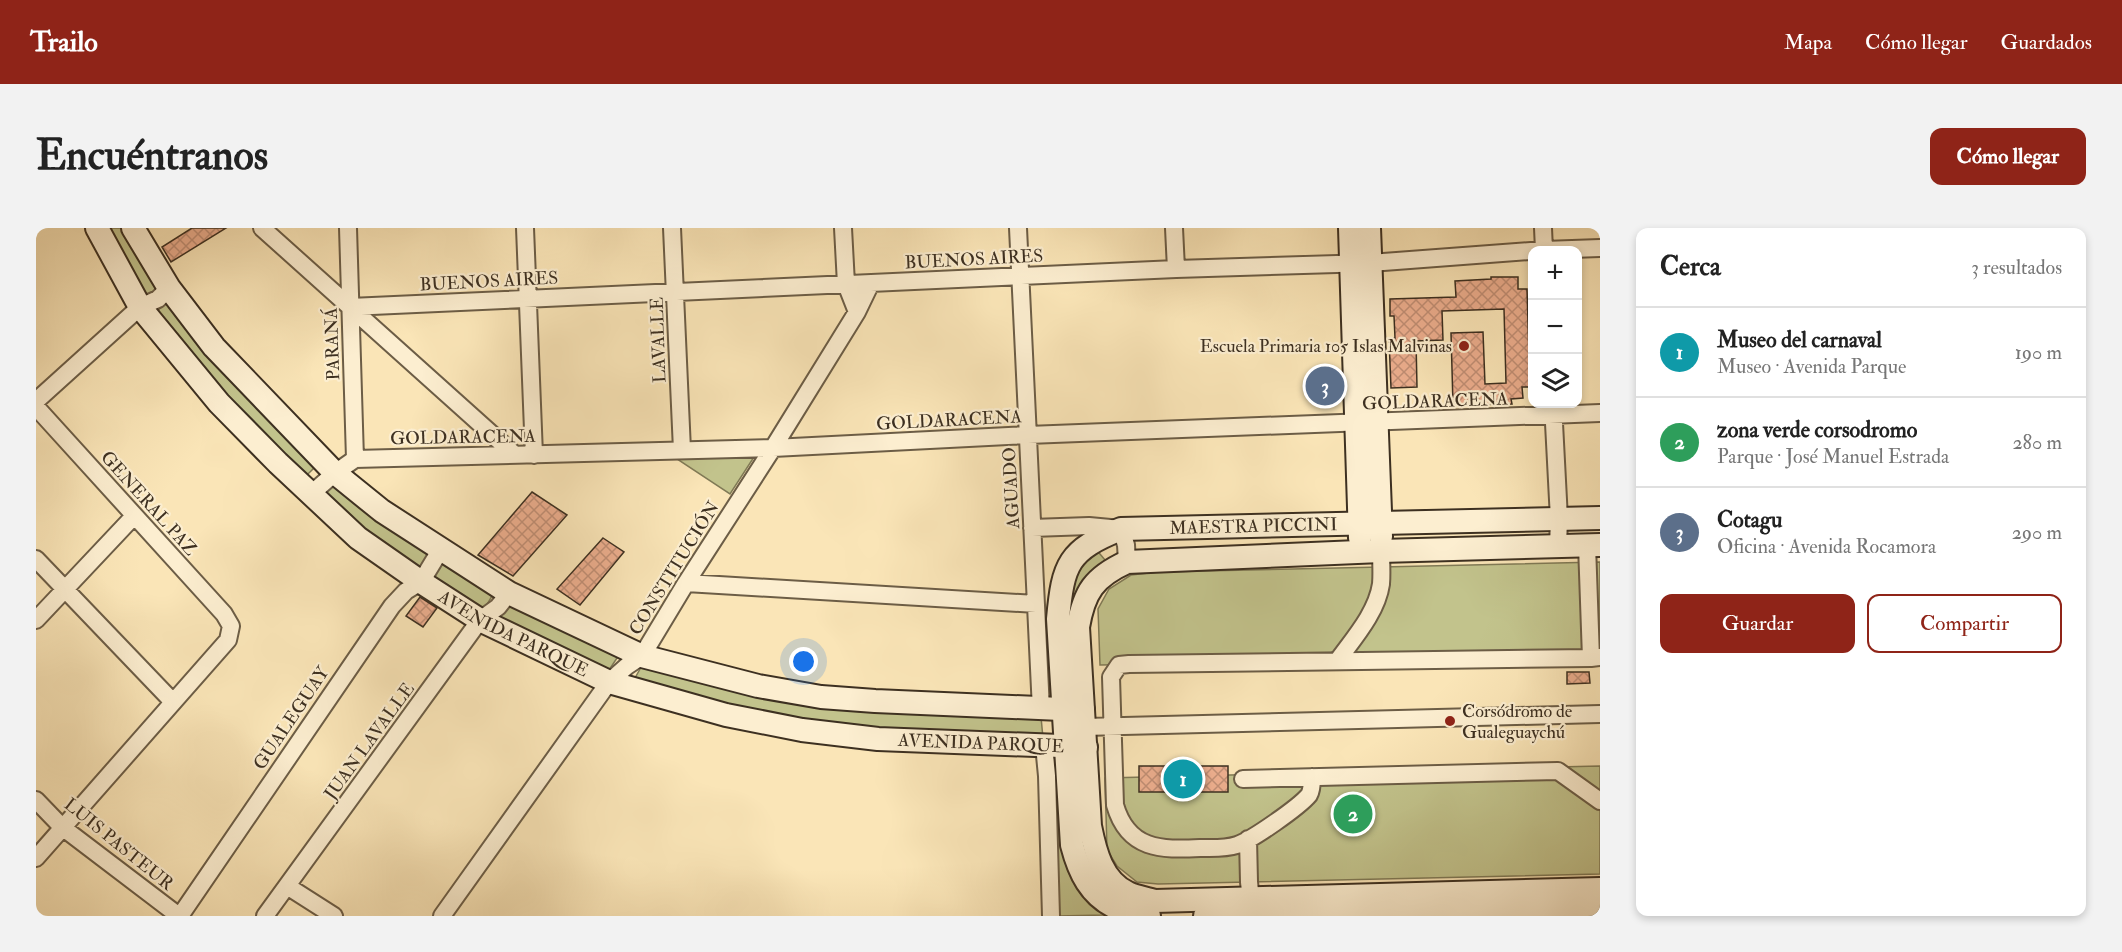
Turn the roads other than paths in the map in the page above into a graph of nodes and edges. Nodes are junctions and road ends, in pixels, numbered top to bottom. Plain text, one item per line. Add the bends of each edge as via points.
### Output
1 (98, 228) edge
2 (133, 228) edge
3 (262, 228) edge
4 (348, 228) edge
5 (525, 228) edge
6 (672, 228) edge
7 (843, 228) edge
8 (1018, 228) edge
9 (1174, 228) edge
10 (1350, 228) edge
11 (1369, 228) edge
12 (1543, 228) edge
13 (1544, 246) edge
14 (1600, 248) edge
15 (1582, 249) edge
16 (1528, 251) edge
17 (1361, 263) junction
18 (1176, 269) junction
19 (1020, 276) junction
20 (871, 283) junction
21 (846, 284) junction
22 (169, 288) junction
23 (676, 292) junction
24 (528, 299) junction
25 (350, 306) junction
26 (140, 307) junction
27 (857, 312) junction
28 (36, 401) edge
29 (36, 407) edge
30 (1553, 410) edge
31 (1600, 413) edge
32 (1367, 422) junction
33 (1028, 435) junction
34 (773, 448) junction
35 (682, 450) junction
36 (515, 455) junction
37 (534, 455) junction
38 (355, 459) junction
39 (335, 473) junction
40 (311, 494) junction
41 (134, 516) junction
42 (1600, 518) edge
43 (1559, 519) junction
44 (1370, 523) junction
45 (1032, 528) junction
46 (1121, 529) junction
47 (1593, 545) edge
48 (1558, 546) junction
49 (441, 549) junction
50 (1370, 551) junction
51 (36, 559) edge
52 (1127, 562) junction
53 (421, 582) junction
54 (686, 583) junction
55 (66, 590) junction
56 (509, 593) junction
57 (1036, 604) junction
58 (480, 620) junction
59 (36, 621) edge
60 (642, 656) junction
61 (1596, 657) edge
62 (1338, 660) junction
63 (609, 682) junction
64 (173, 702) junction
65 (1600, 714) edge
66 (1113, 726) junction
67 (1066, 728) junction
68 (1312, 777) junction
69 (1243, 779) dead end
70 (36, 800) edge
71 (1600, 801) edge
72 (62, 827) junction
73 (1248, 839) junction
74 (36, 858) edge
75 (287, 886) junction
76 (1600, 889) edge
77 (1567, 906) edge
78 (1600, 909) edge
79 (1252, 910) edge
80 (179, 916) edge
81 (265, 916) edge
82 (334, 916) edge
83 (442, 916) edge
84 (1051, 916) edge
85 (1149, 916) edge
86 (1205, 916) edge

1 - 26 main road, AVENIDA PARQUE
2 - 22 main road, AVENIDA PARQUE
3 - 25 street
4 - 25 street, PARANÁ
5 - 24 street
6 - 23 street, LAVALLE
7 - 21 street
8 - 19 street, AGUADO
9 - 18 street
10 - 17 main road
11 - 17 main road
12 - 13 street
14 - 15 street, BUENOS AIRES
16 - 17 street, BUENOS AIRES
17 - 18 street, BUENOS AIRES
17 - 32 main road
18 - 19 street, BUENOS AIRES
19 - 20 street, BUENOS AIRES
19 - 33 street, AGUADO
20 - 21 street, BUENOS AIRES
20 - 27 street, CONSTITUCIÓN
21 - 23 street, BUENOS AIRES
21 - 27 street
22 - 26 street via 158,299
22 - 39 main road, AVENIDA PARQUE via 214,347
23 - 24 street, BUENOS AIRES
23 - 35 street, LAVALLE
24 - 25 street, BUENOS AIRES
24 - 37 street
25 - 36 street
25 - 38 street, PARANÁ
26 - 28 street
26 - 40 main road, AVENIDA PARQUE via 219,402
27 - 34 street, CONSTITUCIÓN
29 - 41 street, GENERAL PAZ
30 - 31 street, GOLDARACENA
30 - 32 street, GOLDARACENA
30 - 43 street
32 - 33 street, GOLDARACENA
32 - 44 main road
33 - 34 street, GOLDARACENA
33 - 45 street, AGUADO
34 - 35 street, GOLDARACENA
34 - 54 street, CONSTITUCIÓN
35 - 37 street, GOLDARACENA
36 - 37 street, GOLDARACENA
36 - 38 street, GOLDARACENA
38 - 39 street
39 - 40 street
39 - 49 main road, AVENIDA PARQUE via 382,511
40 - 53 main road, AVENIDA PARQUE via 358,538
41 - 55 street
41 - 64 street, GENERAL PAZ via 231,626 228,640
42 - 43 main road, MAESTRA PICCINI
43 - 44 main road, MAESTRA PICCINI
43 - 48 street
44 - 46 main road, MAESTRA PICCINI
44 - 50 main road
45 - 46 street
45 - 57 street, AGUADO
46 - 52 street
46 - 67 main road, MAESTRA PICCINI via 1085,545 1070,562 1061,585 1058,619
47 - 48 main road, MAESTRA PICCINI
47 - 61 street
48 - 50 main road, MAESTRA PICCINI
49 - 53 street, GUALEGUAY
49 - 56 main road, AVENIDA PARQUE
50 - 52 main road, MAESTRA PICCINI
50 - 62 street via 1381,584 1372,610
51 - 55 street
52 - 67 main road, MAESTRA PICCINI via 1110,570 1082,604
53 - 58 main road, AVENIDA PARQUE
53 - 80 street, GUALEGUAY via 392,606
54 - 57 street
54 - 60 street, CONSTITUCIÓN
55 - 59 street
55 - 64 street
56 - 58 street, JUAN LAVALLE
56 - 60 main road, AVENIDA PARQUE
57 - 67 street, AGUADO
58 - 63 main road, AVENIDA PARQUE
58 - 75 street, JUAN LAVALLE
60 - 63 street, CONSTITUCIÓN
60 - 67 main road, AVENIDA PARQUE via 758,686 821,697
61 - 62 street
62 - 66 street via 1119,665 1112,677
63 - 67 main road, AVENIDA PARQUE via 726,715 878,739
63 - 83 street, CONSTITUCIÓN
64 - 72 street
65 - 66 street
66 - 67 street
66 - 73 street via 1115,805 1134,836 1156,848 1170,850 1224,848
67 - 79 main road via 1095,850 1111,879 1126,892 1155,901
67 - 84 street, AGUADO via 1047,776
67 - 85 main road via 1072,845 1078,866 1086,882 1102,898 1117,908
68 - 69 street
68 - 71 street via 1558,771
68 - 73 street via 1311,793 1299,805
70 - 72 street, LUIS PASTEUR
72 - 74 street
72 - 80 street, LUIS PASTEUR
73 - 79 street
75 - 81 street, JUAN LAVALLE
75 - 82 street
76 - 77 main road
77 - 78 main road
77 - 79 main road
79 - 86 main road

